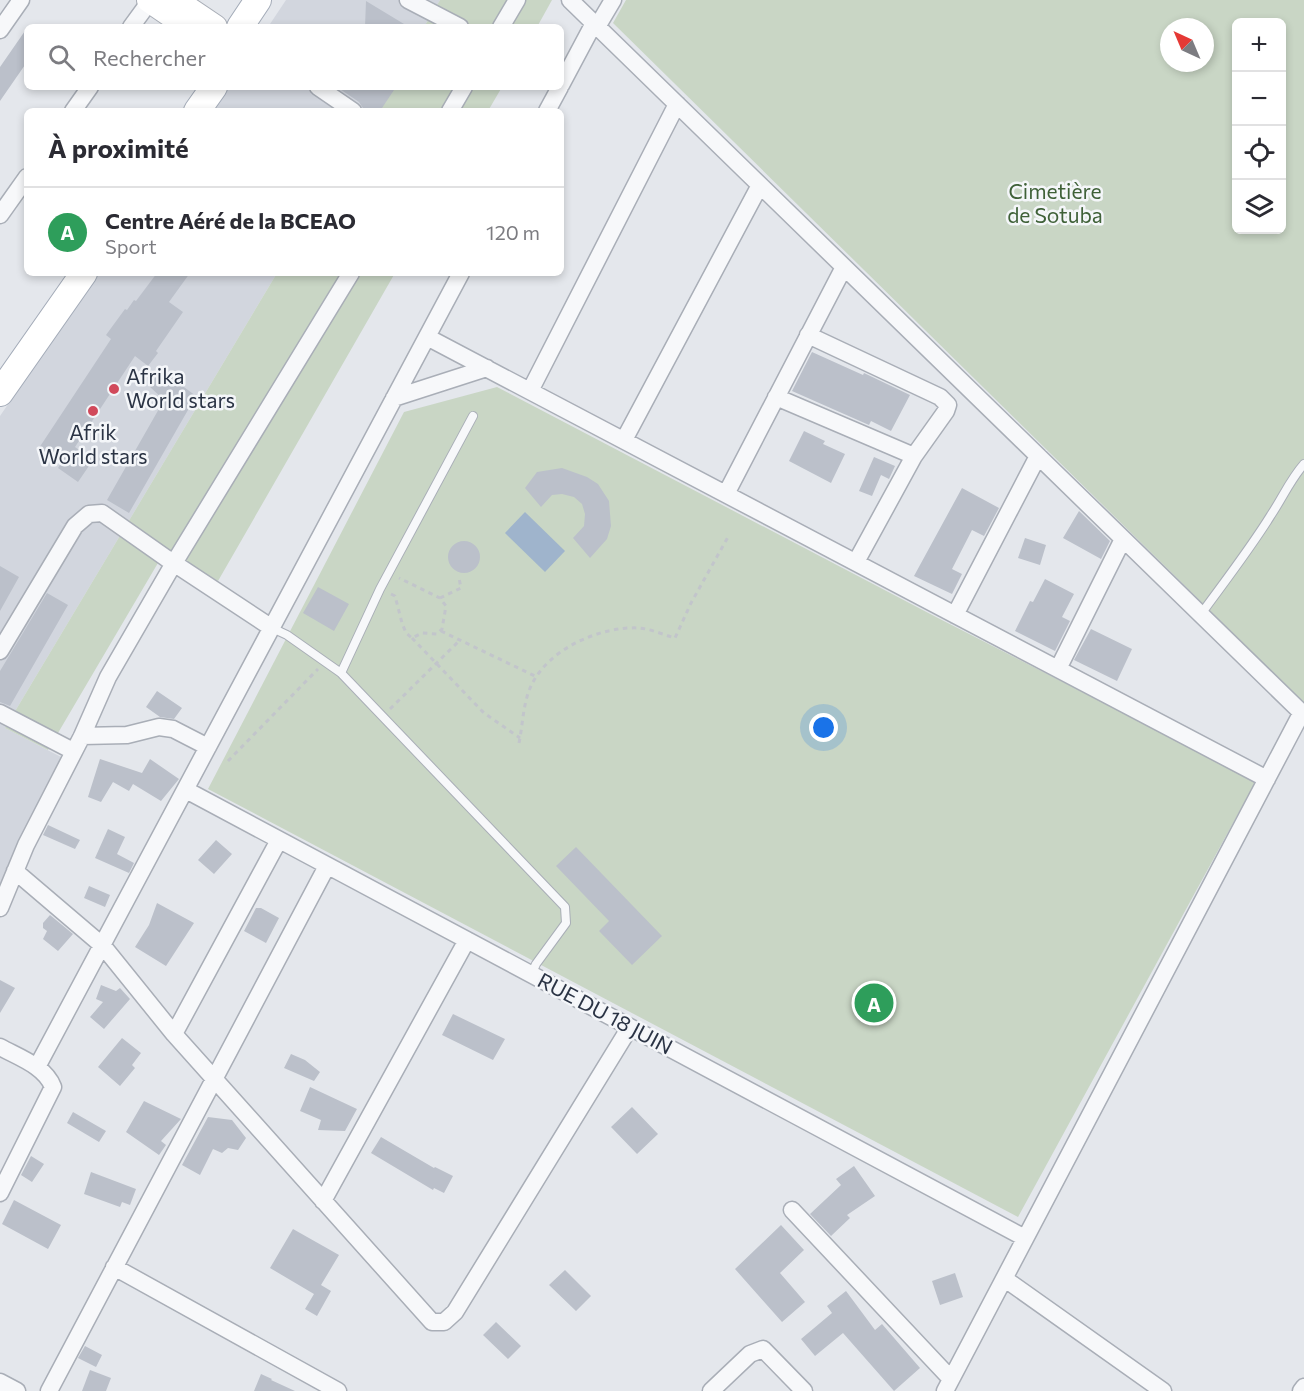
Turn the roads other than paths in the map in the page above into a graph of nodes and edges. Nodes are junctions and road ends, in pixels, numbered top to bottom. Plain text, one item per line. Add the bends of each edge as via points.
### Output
1 (21, 0) edge
2 (149, 0) edge
3 (175, 0) edge
4 (258, 0) edge
5 (274, 0) edge
6 (408, 0) edge
7 (517, 0) edge
8 (570, 0) edge
9 (613, 0) edge
10 (133, 24) edge
11 (184, 24) edge
12 (211, 24) edge
13 (242, 24) edge
14 (258, 24) edge
15 (454, 24) edge
16 (503, 24) edge
17 (596, 25) junction
18 (0, 30) edge
19 (564, 79) edge
20 (88, 90) edge
21 (196, 90) edge
22 (212, 90) edge
23 (322, 90) edge
24 (462, 90) edge
25 (558, 90) edge
26 (677, 104) junction
27 (75, 108) edge
28 (184, 108) edge
29 (199, 108) edge
30 (349, 108) edge
31 (452, 108) edge
32 (549, 108) edge
33 (24, 181) edge
34 (760, 185) junction
35 (0, 215) edge
36 (844, 267) junction
37 (65, 276) edge
38 (82, 276) edge
39 (349, 276) edge
40 (459, 276) edge
41 (808, 335) junction
42 (427, 337) junction
43 (0, 367) edge
44 (487, 368) junction
45 (530, 391) junction
46 (0, 393) edge
47 (777, 397) junction
48 (394, 398) junction
49 (473, 416) dead end
50 (624, 440) junction
51 (914, 456) junction
52 (1038, 456) junction
53 (1304, 464) edge
54 (726, 494) junction
55 (1123, 538) junction
56 (856, 562) junction
57 (174, 563) junction
58 (1201, 614) junction
59 (955, 615) junction
60 (272, 628) junction
61 (0, 651) edge
62 (1058, 669) junction
63 (341, 673) junction
64 (0, 713) edge
65 (1303, 713) edge
66 (82, 736) junction
67 (208, 747) junction
68 (73, 751) junction
69 (1267, 779) junction
70 (186, 790) junction
71 (279, 840) junction
72 (327, 866) junction
73 (15, 871) junction
74 (0, 908) edge
75 (467, 940) junction
76 (103, 946) junction
77 (531, 975) junction
78 (630, 1028) junction
79 (174, 1034) junction
80 (0, 1047) edge
81 (37, 1067) junction
82 (214, 1079) junction
83 (0, 1193) edge
84 (323, 1201) junction
85 (792, 1210) dead end
86 (1025, 1238) junction
87 (114, 1267) junction
88 (1005, 1279) junction
89 (0, 1382) edge
90 (948, 1385) edge
91 (1304, 1387) edge
92 (17, 1391) edge
93 (49, 1391) edge
94 (338, 1391) edge
95 (711, 1391) edge
96 (804, 1391) edge
97 (1162, 1391) edge
98 (1301, 1391) edge

1 - 18 street
2 - 10 street
2 - 11 main road
3 - 12 main road
4 - 13 main road
5 - 14 main road
6 - 15 street
7 - 16 street
8 - 17 street
9 - 17 street
17 - 19 street
17 - 26 street
20 - 27 street
21 - 28 main road
22 - 29 main road
23 - 30 street
24 - 31 street
25 - 32 street
26 - 34 street
26 - 45 street
33 - 35 street
34 - 36 street
34 - 50 street
36 - 41 street
36 - 52 street
37 - 43 main road
38 - 46 main road
39 - 57 street
40 - 42 street
41 - 47 street
41 - 51 street via 948,405
42 - 44 street
42 - 48 street
44 - 45 street
44 - 48 street
45 - 50 street
47 - 51 street
47 - 54 street
48 - 60 street
49 - 63 lane
50 - 54 street
51 - 56 street
52 - 55 street
52 - 59 street
53 - 58 lane
54 - 56 street
55 - 58 street
55 - 62 street
56 - 59 street
57 - 60 street
57 - 61 street via 102,513 89,514 75,526
57 - 66 street via 108,677
58 - 65 street
59 - 62 street
60 - 63 lane
60 - 67 street
62 - 69 street
63 - 77 lane via 566,907 566,922
64 - 68 street
65 - 69 street
66 - 67 street via 127,735 159,727 173,729
66 - 68 street
67 - 70 street
68 - 73 street
69 - 86 street
70 - 71 street, RUE DU 18 JUIN
70 - 76 street
71 - 72 street, RUE DU 18 JUIN
71 - 79 street
72 - 75 street, RUE DU 18 JUIN
72 - 82 street
73 - 74 street
73 - 76 street
75 - 77 street, RUE DU 18 JUIN
75 - 84 street
76 - 79 street
76 - 81 street
77 - 78 street, RUE DU 18 JUIN
78 - 84 street via 455,1312 444,1322 432,1322
78 - 86 street, RUE DU 18 JUIN
79 - 82 street
80 - 81 street
81 - 83 street via 52,1083 52,1091
82 - 84 street
82 - 87 street
85 - 90 street
86 - 88 street
87 - 93 street
87 - 94 street
88 - 90 street
88 - 97 street
89 - 92 street
91 - 98 street
95 - 96 street via 750,1354 763,1349

